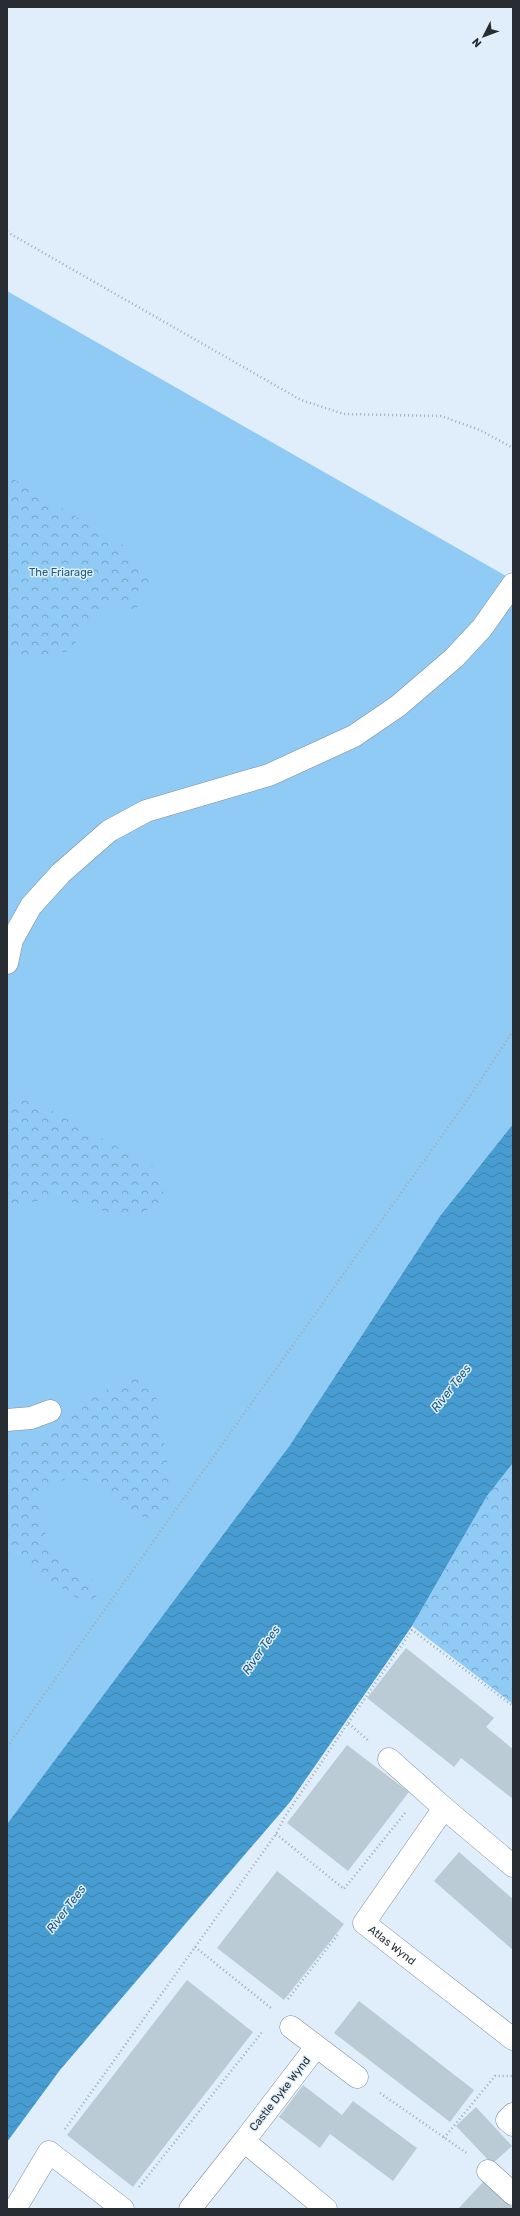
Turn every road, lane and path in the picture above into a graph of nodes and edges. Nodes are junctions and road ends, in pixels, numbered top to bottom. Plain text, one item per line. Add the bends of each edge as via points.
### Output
1 (7, 232) edge
2 (513, 448) edge
3 (513, 584) edge
4 (7, 963) edge
5 (513, 1031) edge
6 (50, 1411) dead end
7 (7, 1420) edge
8 (513, 1706) edge
9 (348, 1723) junction
10 (7, 1747) edge
11 (389, 1759) joint
12 (444, 1808) junction
13 (428, 1832) junction
14 (276, 1834) junction
15 (513, 1866) edge
16 (364, 1924) junction
17 (195, 1947) junction
18 (284, 2004) dead end
19 (284, 2020) joint
20 (268, 2025) dead end
21 (511, 2037) edge
22 (316, 2047) junction
23 (513, 2076) edge
24 (357, 2077) joint
25 (513, 2114) edge
26 (513, 2125) edge
27 (444, 2138) junction
28 (244, 2142) junction
29 (49, 2152) junction
30 (471, 2157) dead end
31 (488, 2171) dead end
32 (513, 2194) edge
33 (128, 2201) edge
34 (15, 2209) edge
35 (190, 2209) edge
36 (326, 2209) edge

1 - 2 path via 301,400 344,414 441,416 480,430
3 - 4 street via 482,628 454,658 398,706 354,736 269,775 146,811 109,831 61,873 31,906 12,940
5 - 10 path via 468,1099
6 - 7 street via 31,1418
8 - 9 path via 412,1630
9 - 11 path
9 - 14 path
11 - 12 street
12 - 13 street, Atlas Wynd
12 - 15 street
13 - 14 path via 404,1812 344,1889
13 - 16 street, Atlas Wynd
14 - 17 path
16 - 18 path via 352,1934 340,1932
16 - 21 street, Atlas Wynd
17 - 19 path
17 - 29 path
19 - 22 street, Castle Dyke Wynd
20 - 33 path
22 - 24 street, Castle Dyke Wynd
22 - 28 street, Castle Dyke Wynd
23 - 27 path via 495,2076
24 - 27 path
25 - 26 street via 507,2120
27 - 30 path
28 - 35 street, Castle Dyke Wynd
28 - 36 street, Castle Dyke Wynd
29 - 33 street
29 - 34 street
31 - 32 street

